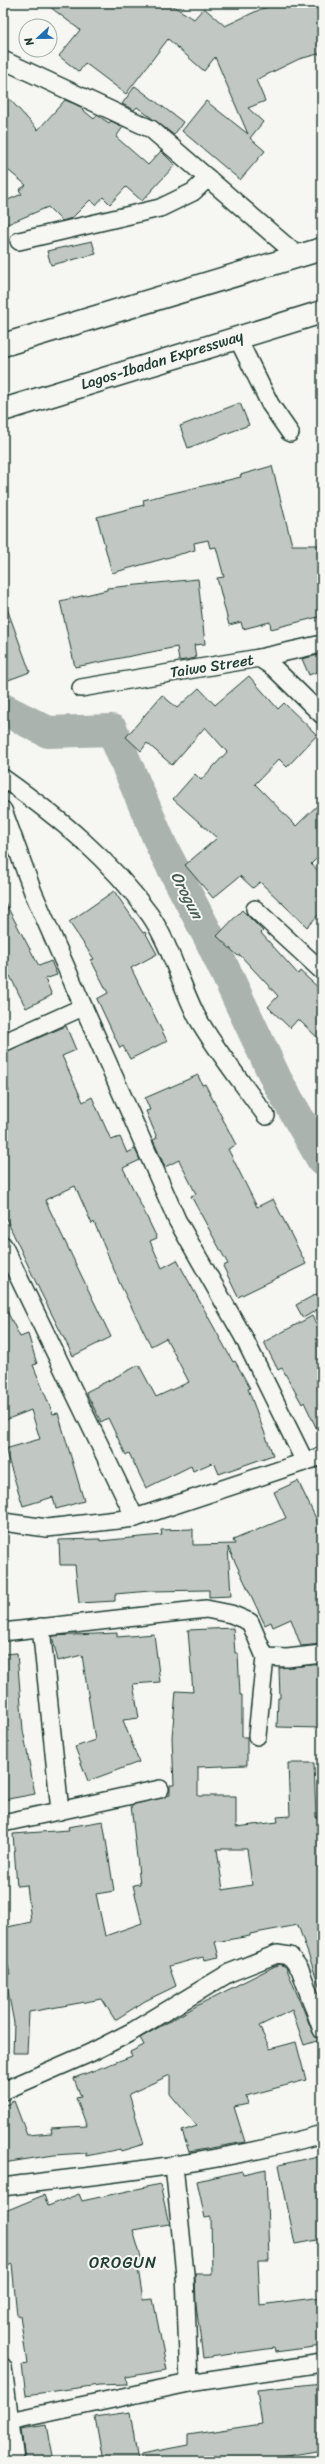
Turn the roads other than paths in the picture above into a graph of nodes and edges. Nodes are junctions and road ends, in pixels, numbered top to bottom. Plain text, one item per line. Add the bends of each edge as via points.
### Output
1 (3, 60) edge
2 (208, 178) junction
3 (19, 241) dead end
4 (322, 249) edge
5 (298, 256) junction
6 (322, 312) edge
7 (237, 337) junction
8 (3, 345) edge
9 (3, 410) edge
10 (290, 433) dead end
11 (322, 644) edge
12 (259, 658) junction
13 (82, 688) dead end
14 (322, 715) edge
15 (3, 778) edge
16 (3, 810) edge
17 (255, 909) dead end
18 (322, 971) edge
19 (83, 1007) junction
20 (3, 1042) edge
21 (266, 1116) dead end
22 (3, 1245) edge
23 (322, 1456) edge
24 (305, 1462) junction
25 (135, 1518) junction
26 (3, 1522) edge
27 (41, 1627) junction
28 (3, 1632) edge
29 (322, 1654) edge
30 (265, 1657) junction
31 (257, 1736) dead end
32 (160, 1789) dead end
33 (60, 1811) junction
34 (3, 1823) edge
35 (322, 2030) edge
36 (3, 2091) edge
37 (322, 2134) edge
38 (174, 2165) junction
39 (3, 2187) edge
40 (322, 2363) edge
41 (3, 2367) edge
42 (189, 2383) junction
43 (9, 2421) junction
44 (15, 2461) edge

1 - 2 street via 152,129
2 - 3 street via 194,192 160,208
2 - 5 street
4 - 5 highway
5 - 8 highway
6 - 7 highway, Lagos-Ibadan Expressway
7 - 9 highway, Lagos-Ibadan Expressway
7 - 10 street via 270,404
11 - 12 street
12 - 13 street, Taiwo Street
12 - 14 street, Taiwo Street via 273,667
15 - 21 street via 44,807 93,848 124,881 151,917 198,1017
16 - 19 street via 33,892
17 - 18 street
19 - 20 street
19 - 24 street via 177,1220 244,1336
22 - 25 street
23 - 24 street
24 - 25 street
25 - 26 street via 47,1528
27 - 28 street
27 - 30 street via 206,1609 231,1614 250,1622
27 - 33 street
29 - 30 street via 288,1658
30 - 31 street
32 - 33 street
33 - 34 street
35 - 36 street via 300,1969 290,1956 277,1954 229,1973 133,2031 90,2053
37 - 38 street via 268,2149
38 - 39 street
38 - 42 street via 185,2281
40 - 42 street
41 - 43 street
42 - 43 street
43 - 44 street

